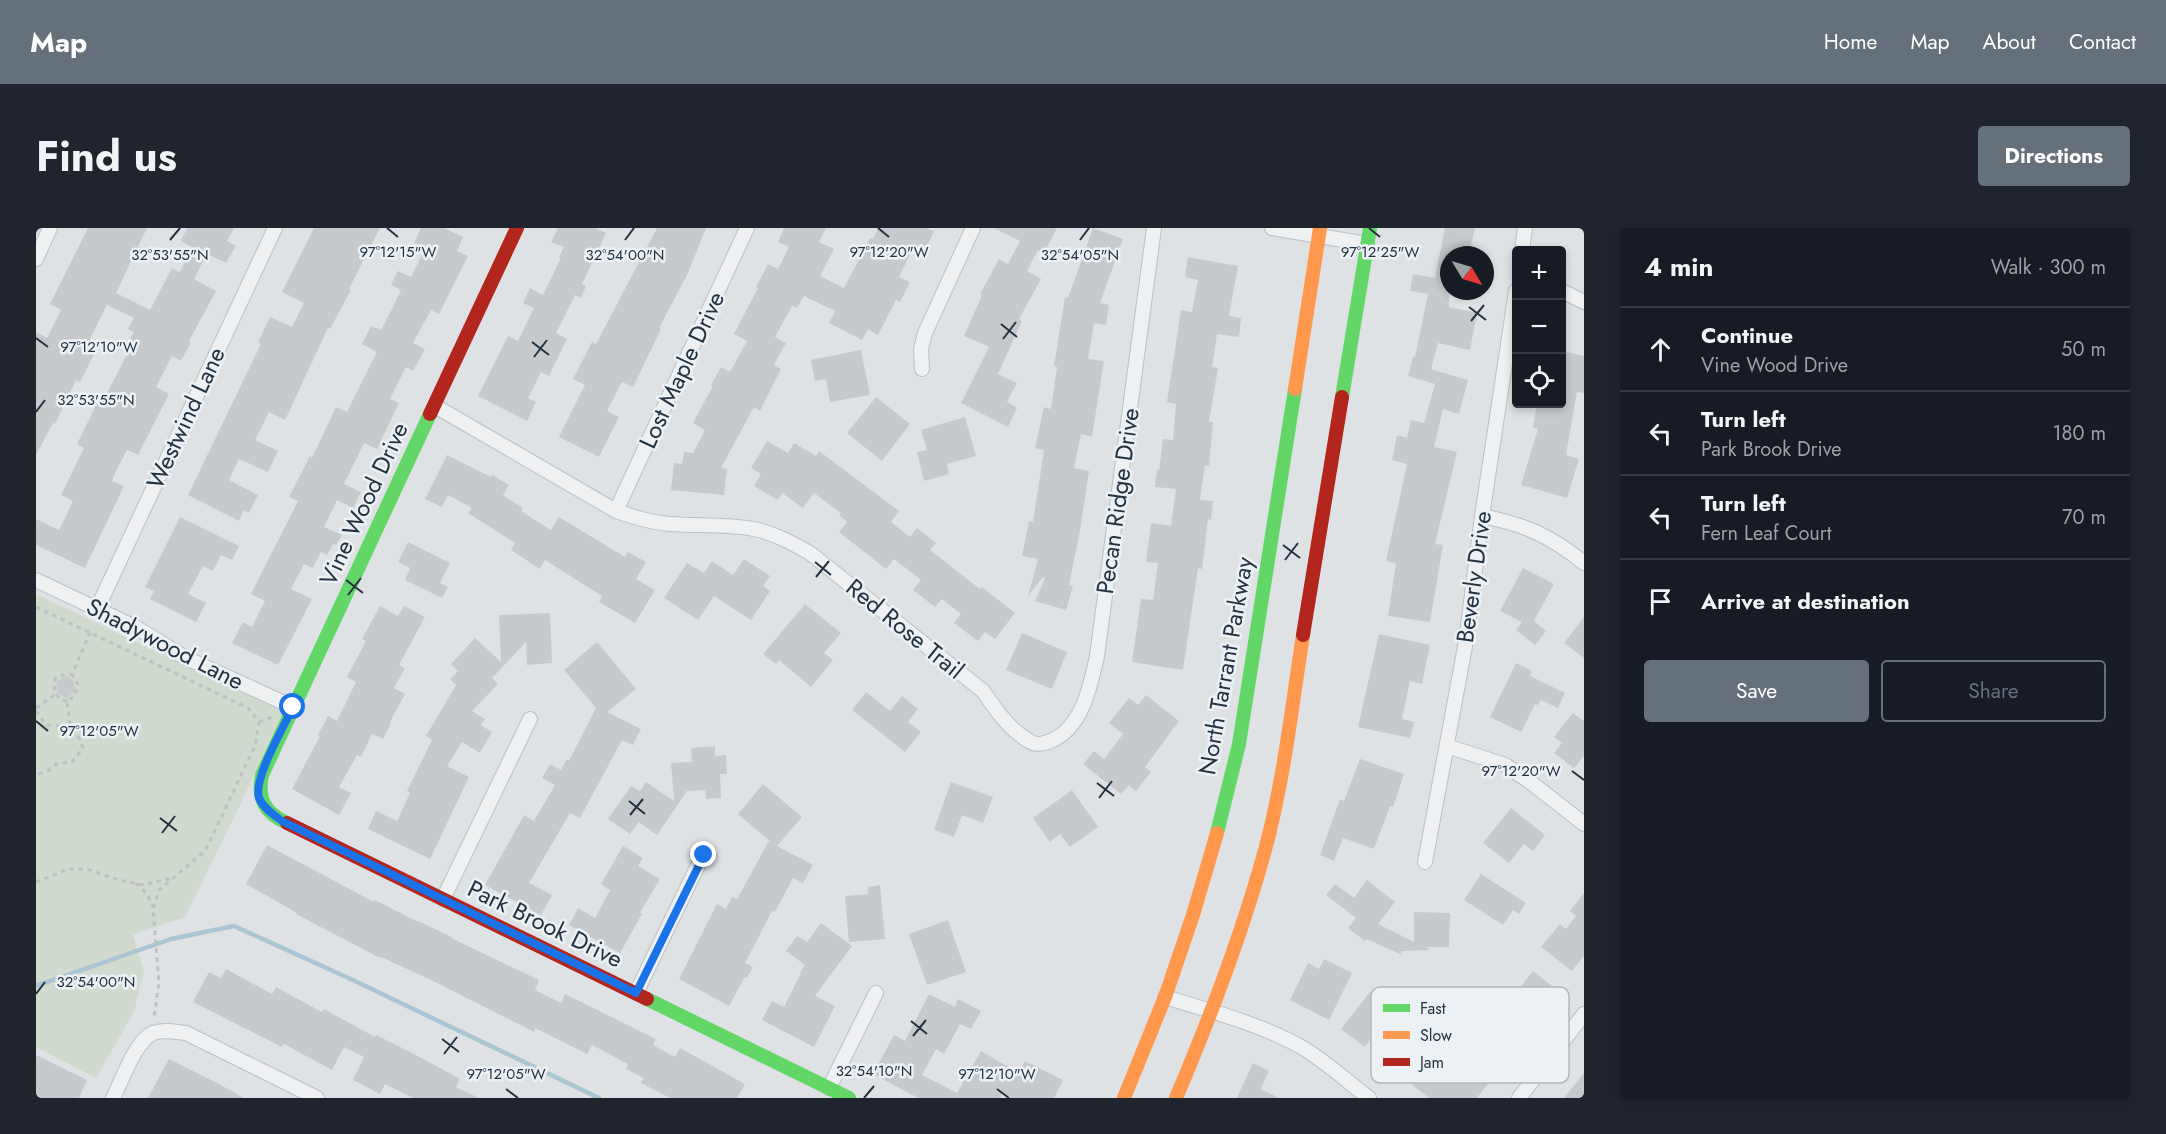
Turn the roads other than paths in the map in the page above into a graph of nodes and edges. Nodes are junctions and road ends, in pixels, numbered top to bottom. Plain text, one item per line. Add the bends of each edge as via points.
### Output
1 (51, 228) edge
2 (275, 228) edge
3 (517, 228) edge
4 (747, 228) edge
5 (973, 228) edge
6 (1154, 228) edge
7 (1272, 228) edge
8 (1370, 228) edge
9 (1525, 228) edge
10 (1319, 231) edge
11 (1367, 244) junction
12 (1523, 246) edge
13 (36, 259) edge
14 (1566, 293) edge
15 (1515, 300) edge
16 (1584, 302) edge
17 (922, 369) dead end
18 (435, 406) junction
19 (616, 511) junction
20 (1482, 516) junction
21 (1584, 563) edge
22 (36, 580) edge
23 (97, 609) junction
24 (293, 707) junction
25 (530, 719) dead end
26 (1033, 744) joint
27 (1447, 746) junction
28 (260, 800) joint
29 (1584, 824) edge
30 (704, 855) dead end
31 (1425, 862) dead end
32 (443, 900) junction
33 (636, 993) junction
34 (876, 993) dead end
35 (1165, 997) junction
36 (1212, 1012) junction
37 (1584, 1014) edge
38 (1569, 1033) edge
39 (1531, 1083) edge
40 (828, 1088) junction
41 (114, 1098) edge
42 (317, 1098) edge
43 (849, 1098) edge
44 (1124, 1098) edge
45 (1176, 1098) edge
46 (1369, 1098) edge
47 (1519, 1098) edge

1 - 13 street
2 - 23 street, Westwind Lane
3 - 18 main road, Vine Wood Drive
4 - 19 street, Lost Maple Drive
5 - 17 street via 924,333
6 - 26 street, Pecan Ridge Drive via 1091,683 1084,705 1064,735 1046,744
7 - 10 street
8 - 11 main road
9 - 12 street
10 - 11 street
10 - 35 main road, North Tarrant Parkway via 1239,744 1218,831
11 - 36 main road via 1279,782 1265,849
14 - 16 street
15 - 20 street, Beverly Drive
18 - 19 street, Red Rose Trail
18 - 24 main road, Vine Wood Drive
19 - 26 street, Red Rose Trail via 669,524 754,529 810,553 983,691 999,714
20 - 21 street via 1543,534
20 - 27 street, Beverly Drive via 1466,642
22 - 23 street, Shadywood Lane
23 - 24 street, Shadywood Lane via 186,658
24 - 28 main road, Vine Wood Drive via 262,775
25 - 32 street
27 - 29 street via 1504,765
27 - 31 street, Beverly Drive
28 - 32 main road, Park Brook Drive via 282,821
30 - 33 street
32 - 33 main road, Park Brook Drive
33 - 40 main road, Park Brook Drive
34 - 40 street
35 - 36 street
35 - 44 main road, North Tarrant Parkway
36 - 45 main road
36 - 46 street via 1301,1047
37 - 38 street
39 - 47 street
40 - 43 main road, Park Brook Drive
41 - 42 street via 138,1045 153,1032 166,1031 186,1033

